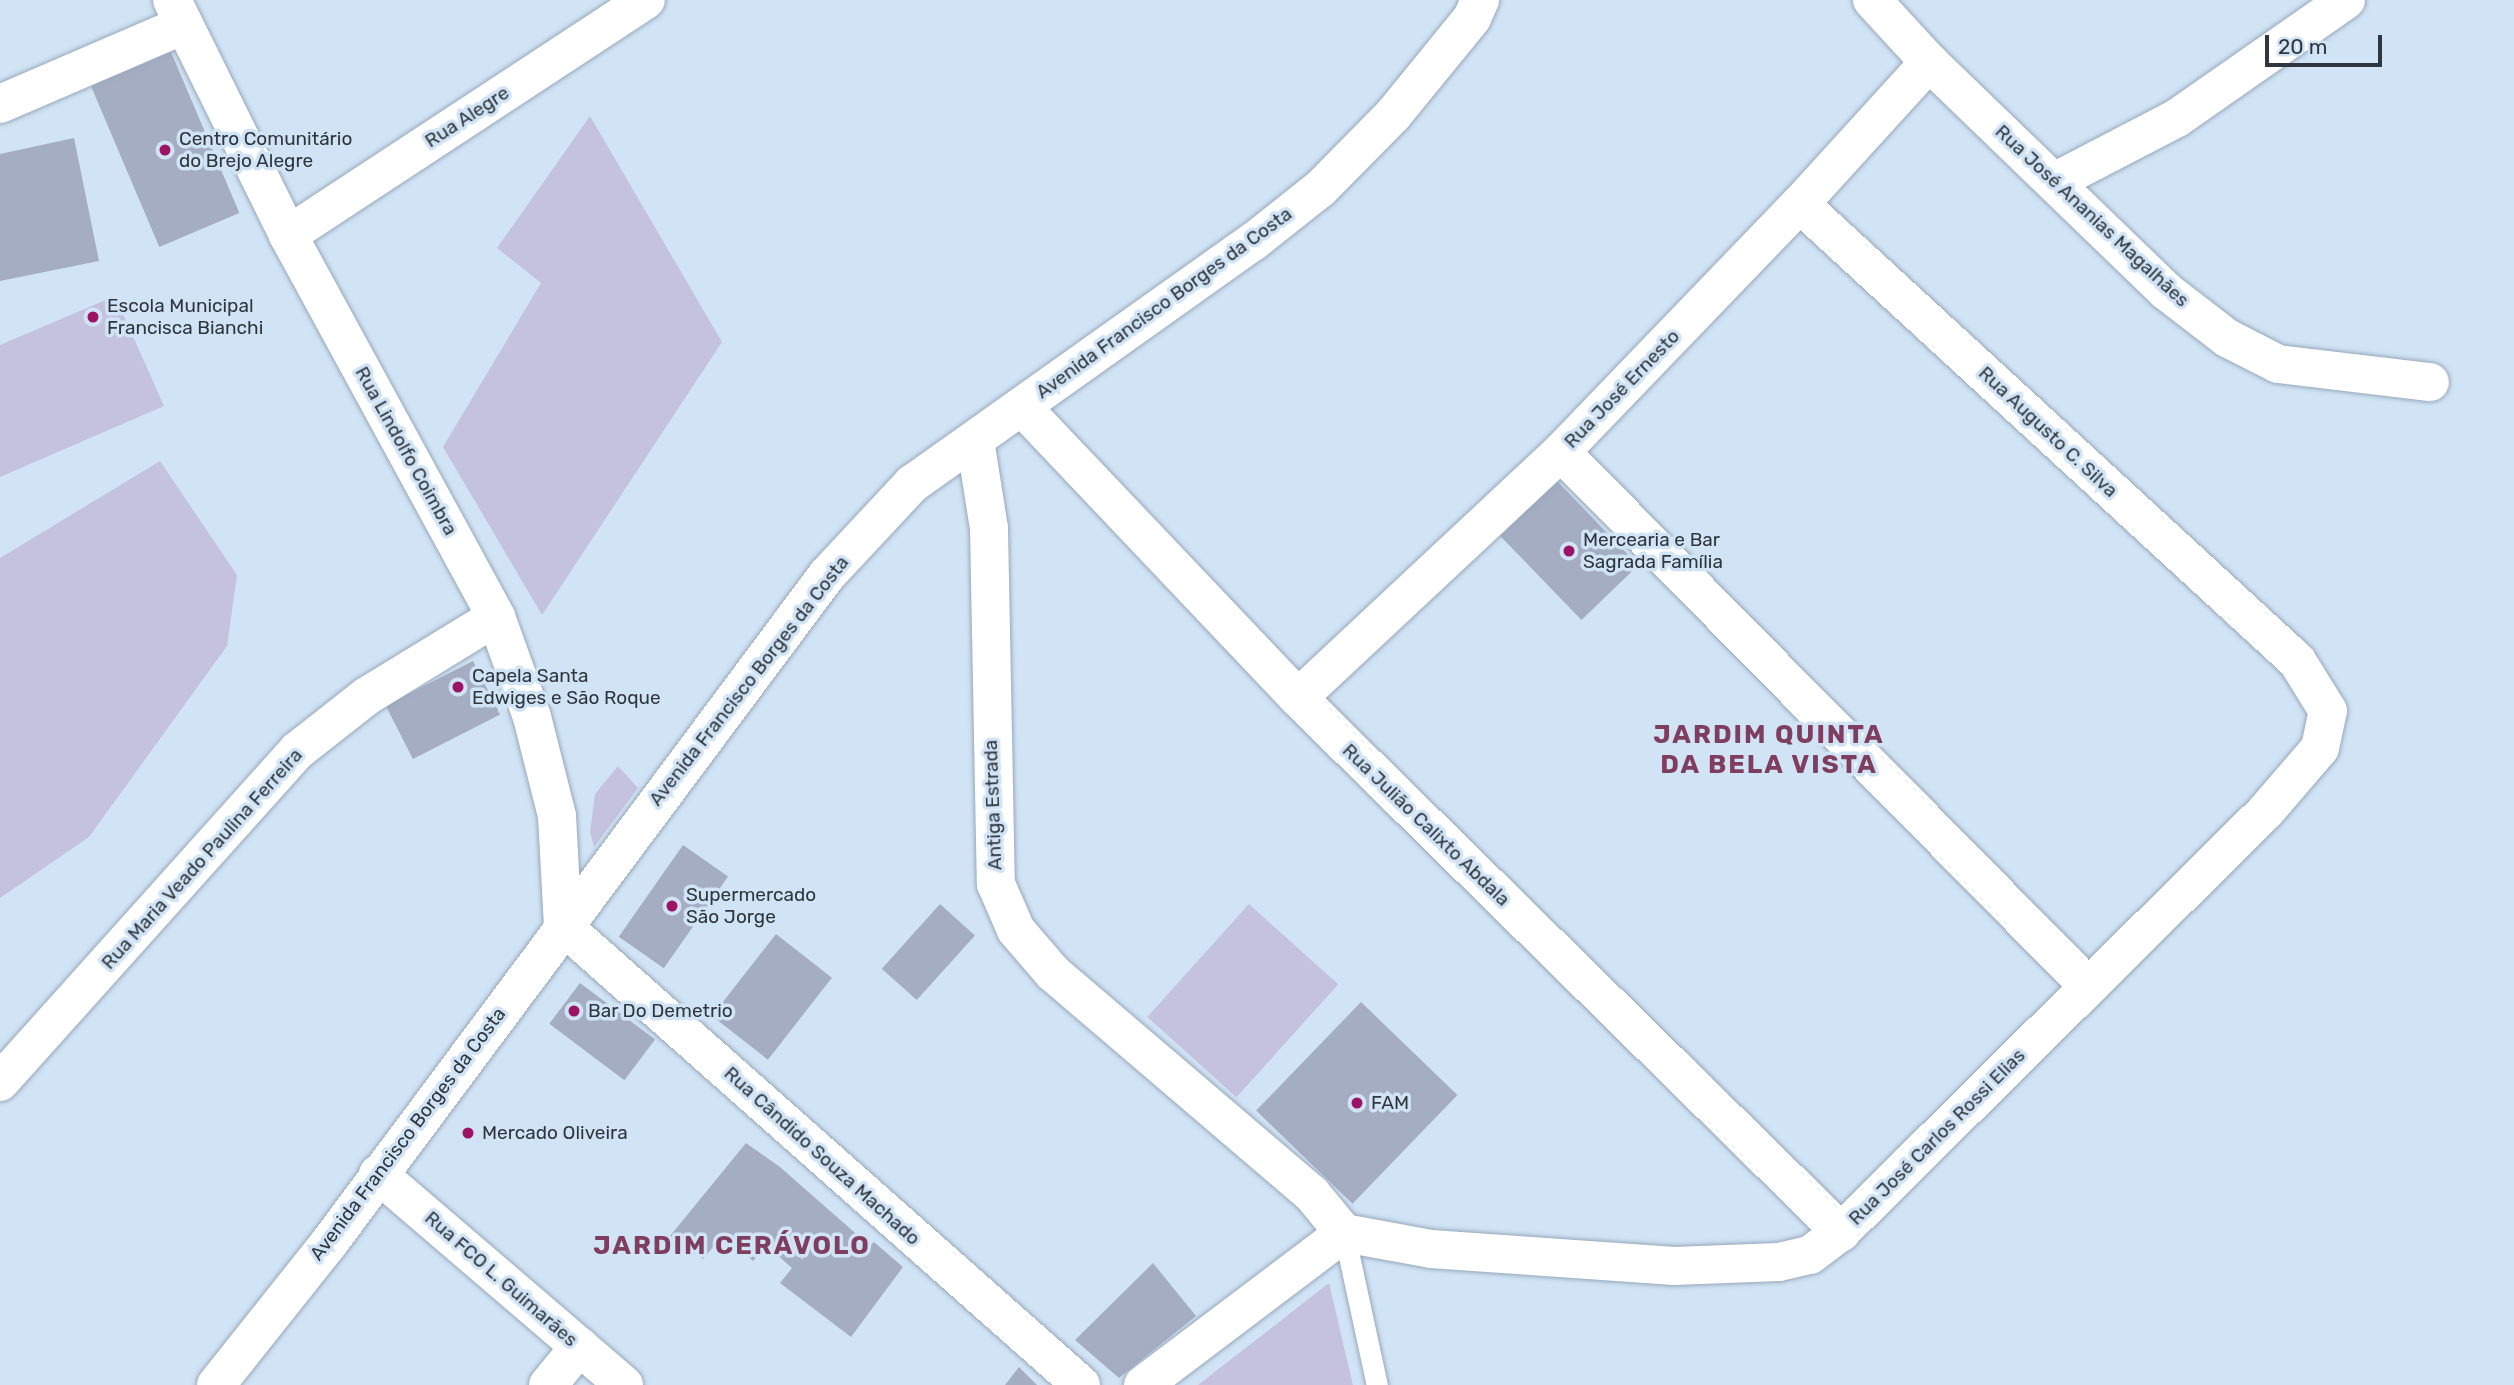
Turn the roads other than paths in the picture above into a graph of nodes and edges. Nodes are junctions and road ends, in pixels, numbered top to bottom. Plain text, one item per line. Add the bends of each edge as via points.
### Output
1 (646, 0) edge
2 (1480, 0) edge
3 (1872, 0) edge
4 (2346, 0) edge
5 (178, 13) edge
6 (1929, 62) junction
7 (0, 104) edge
8 (2054, 182) junction
9 (1800, 204) junction
10 (288, 235) junction
11 (2430, 382) dead end
12 (1022, 407) junction
13 (975, 440) junction
14 (1561, 452) junction
15 (496, 617) junction
16 (2297, 661) joint
17 (1298, 698) junction
18 (563, 926) junction
19 (2088, 986) junction
20 (0, 1082) edge
21 (378, 1174) junction
22 (1841, 1232) junction
23 (1343, 1233) junction
24 (580, 1346) junction
25 (216, 1385) edge
26 (548, 1385) edge
27 (624, 1385) edge
28 (1081, 1385) edge
29 (1143, 1385) edge
30 (1377, 1385) edge

1 - 10 street, Rua Alegre
2 - 12 street, Avenida Francisco Borges da Costa via 1472,18 1393,115 1321,188
3 - 6 street, Rua José Ananias Magalhães
4 - 8 street via 2177,118
5 - 7 street
5 - 10 street, Rua Lindolfo Coimbra
6 - 8 street, Rua José Ananias Magalhães
6 - 9 street, Rua José Ernesto
8 - 11 street, Rua José Ananias Magalhães via 2166,291 2227,338 2278,364
9 - 14 street, Rua José Ernesto
9 - 16 street, Rua Augusto C. Silva
10 - 15 street, Rua Lindolfo Coimbra
12 - 13 street, Avenida Francisco Borges da Costa
12 - 17 street, Rua Julião Calixto Abdala
13 - 18 street, Avenida Francisco Borges da Costa via 912,485 827,575 753,680
13 - 23 street, Antiga Estrada via 989,528 996,884 1016,930 1052,973 1311,1193
14 - 17 street, Rua José Ernesto
14 - 19 street
15 - 18 street, Rua Lindolfo Coimbra via 532,717 557,816
15 - 20 street, Rua Maria Veado Paulina Ferreira via 367,696 297,751
16 - 19 street, Rua José Carlos Rossi Elias via 2328,711 2320,748 2265,812
17 - 22 street, Rua Julião Calixto Abdala
18 - 21 street, Avenida Francisco Borges da Costa
18 - 28 street, Rua Cândido Souza Machado
19 - 22 street, Rua José Carlos Rossi Elias
21 - 24 street, Rua FCO L. Guimarães
21 - 25 street, Avenida Francisco Borges da Costa
22 - 23 street, Rua José Carlos Rossi Elias via 1810,1255 1779,1262 1674,1266 1431,1249
23 - 29 street
23 - 30 lane
24 - 26 street
24 - 27 street, Rua FCO L. Guimarães

